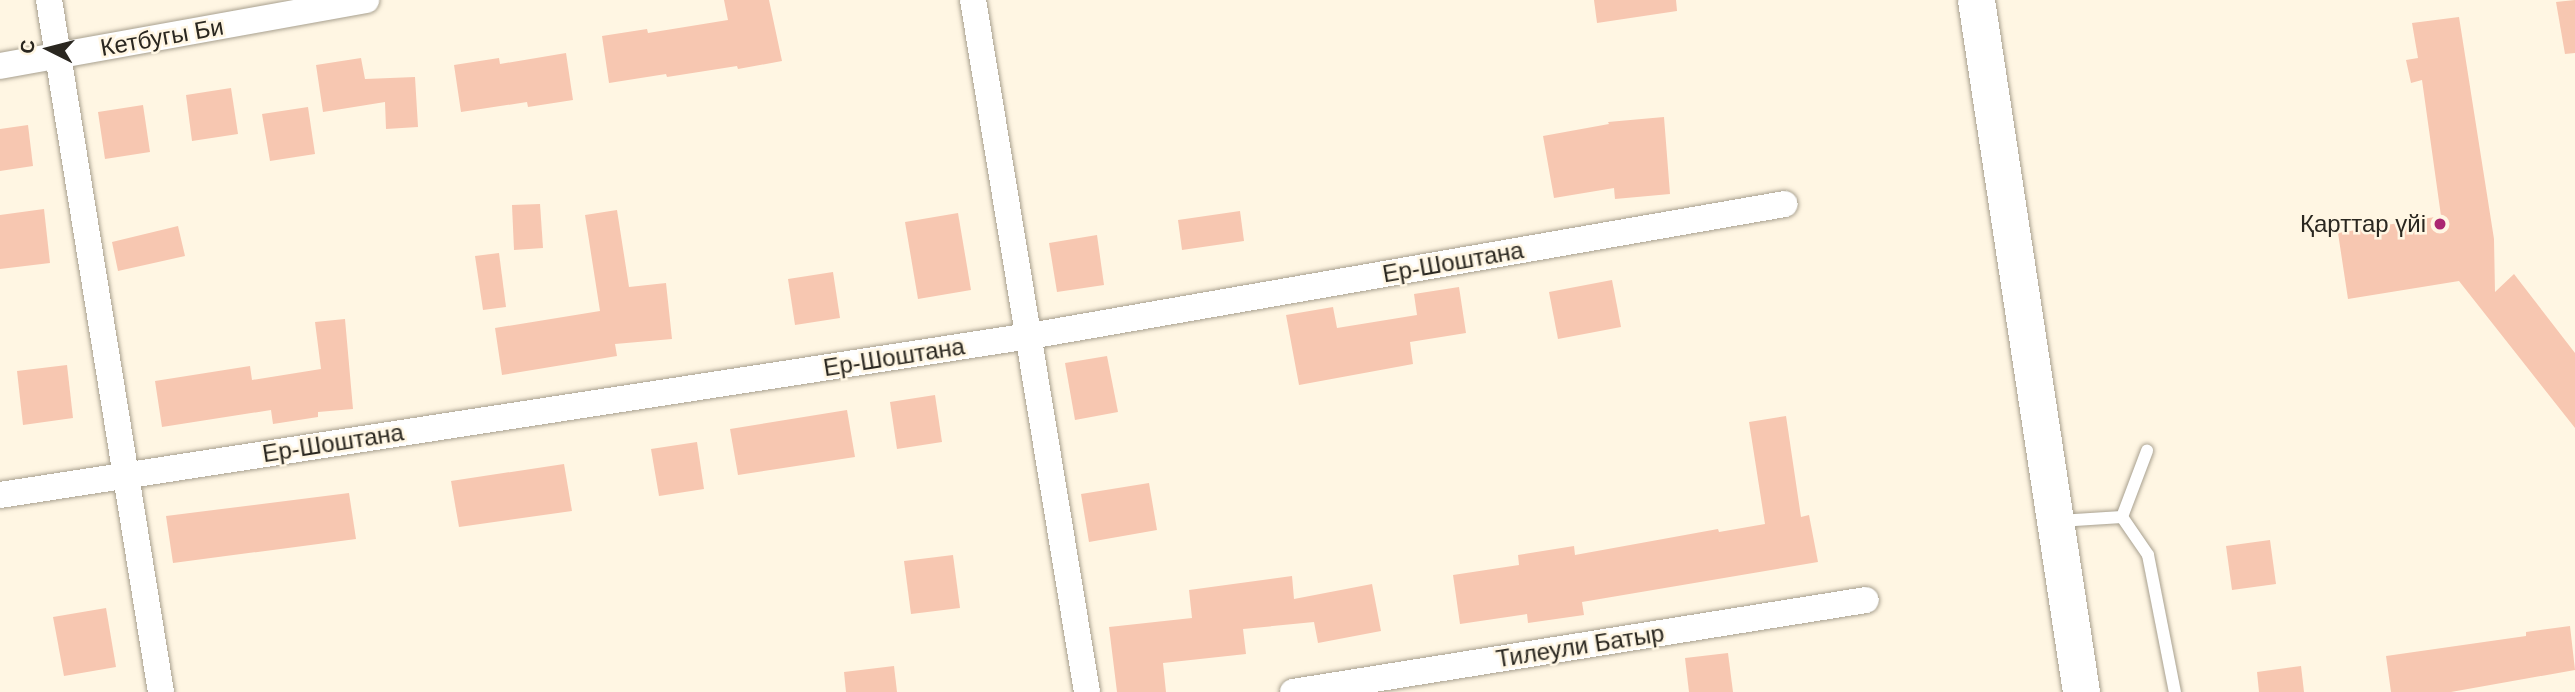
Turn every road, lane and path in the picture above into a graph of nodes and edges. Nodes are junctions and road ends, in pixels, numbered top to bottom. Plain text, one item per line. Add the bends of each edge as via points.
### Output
1 (49, 0) edge
2 (366, 0) edge
3 (973, 0) edge
4 (1976, 0) edge
5 (58, 56) junction
6 (0, 66) edge
7 (1785, 204) dead end
8 (1030, 336) junction
9 (2147, 451) dead end
10 (125, 475) junction
11 (0, 495) edge
12 (2122, 517) junction
13 (2055, 521) junction
14 (1866, 600) dead end
15 (161, 692) edge
16 (1087, 692) edge
17 (1293, 692) edge
18 (2081, 692) edge
19 (2175, 692) edge

1 - 5 street
2 - 5 street, Кетбугы Би
3 - 8 street
4 - 13 main road
5 - 6 street, Кетбугы Би
5 - 10 street
7 - 8 street, Ер-Шоштана
8 - 10 street, Ер-Шоштана
8 - 16 street
9 - 12 lane
10 - 11 street, Ер-Шоштана
10 - 15 street
12 - 13 lane
12 - 19 lane via 2148,555
13 - 18 main road
14 - 17 street, Тилеули Батыр

